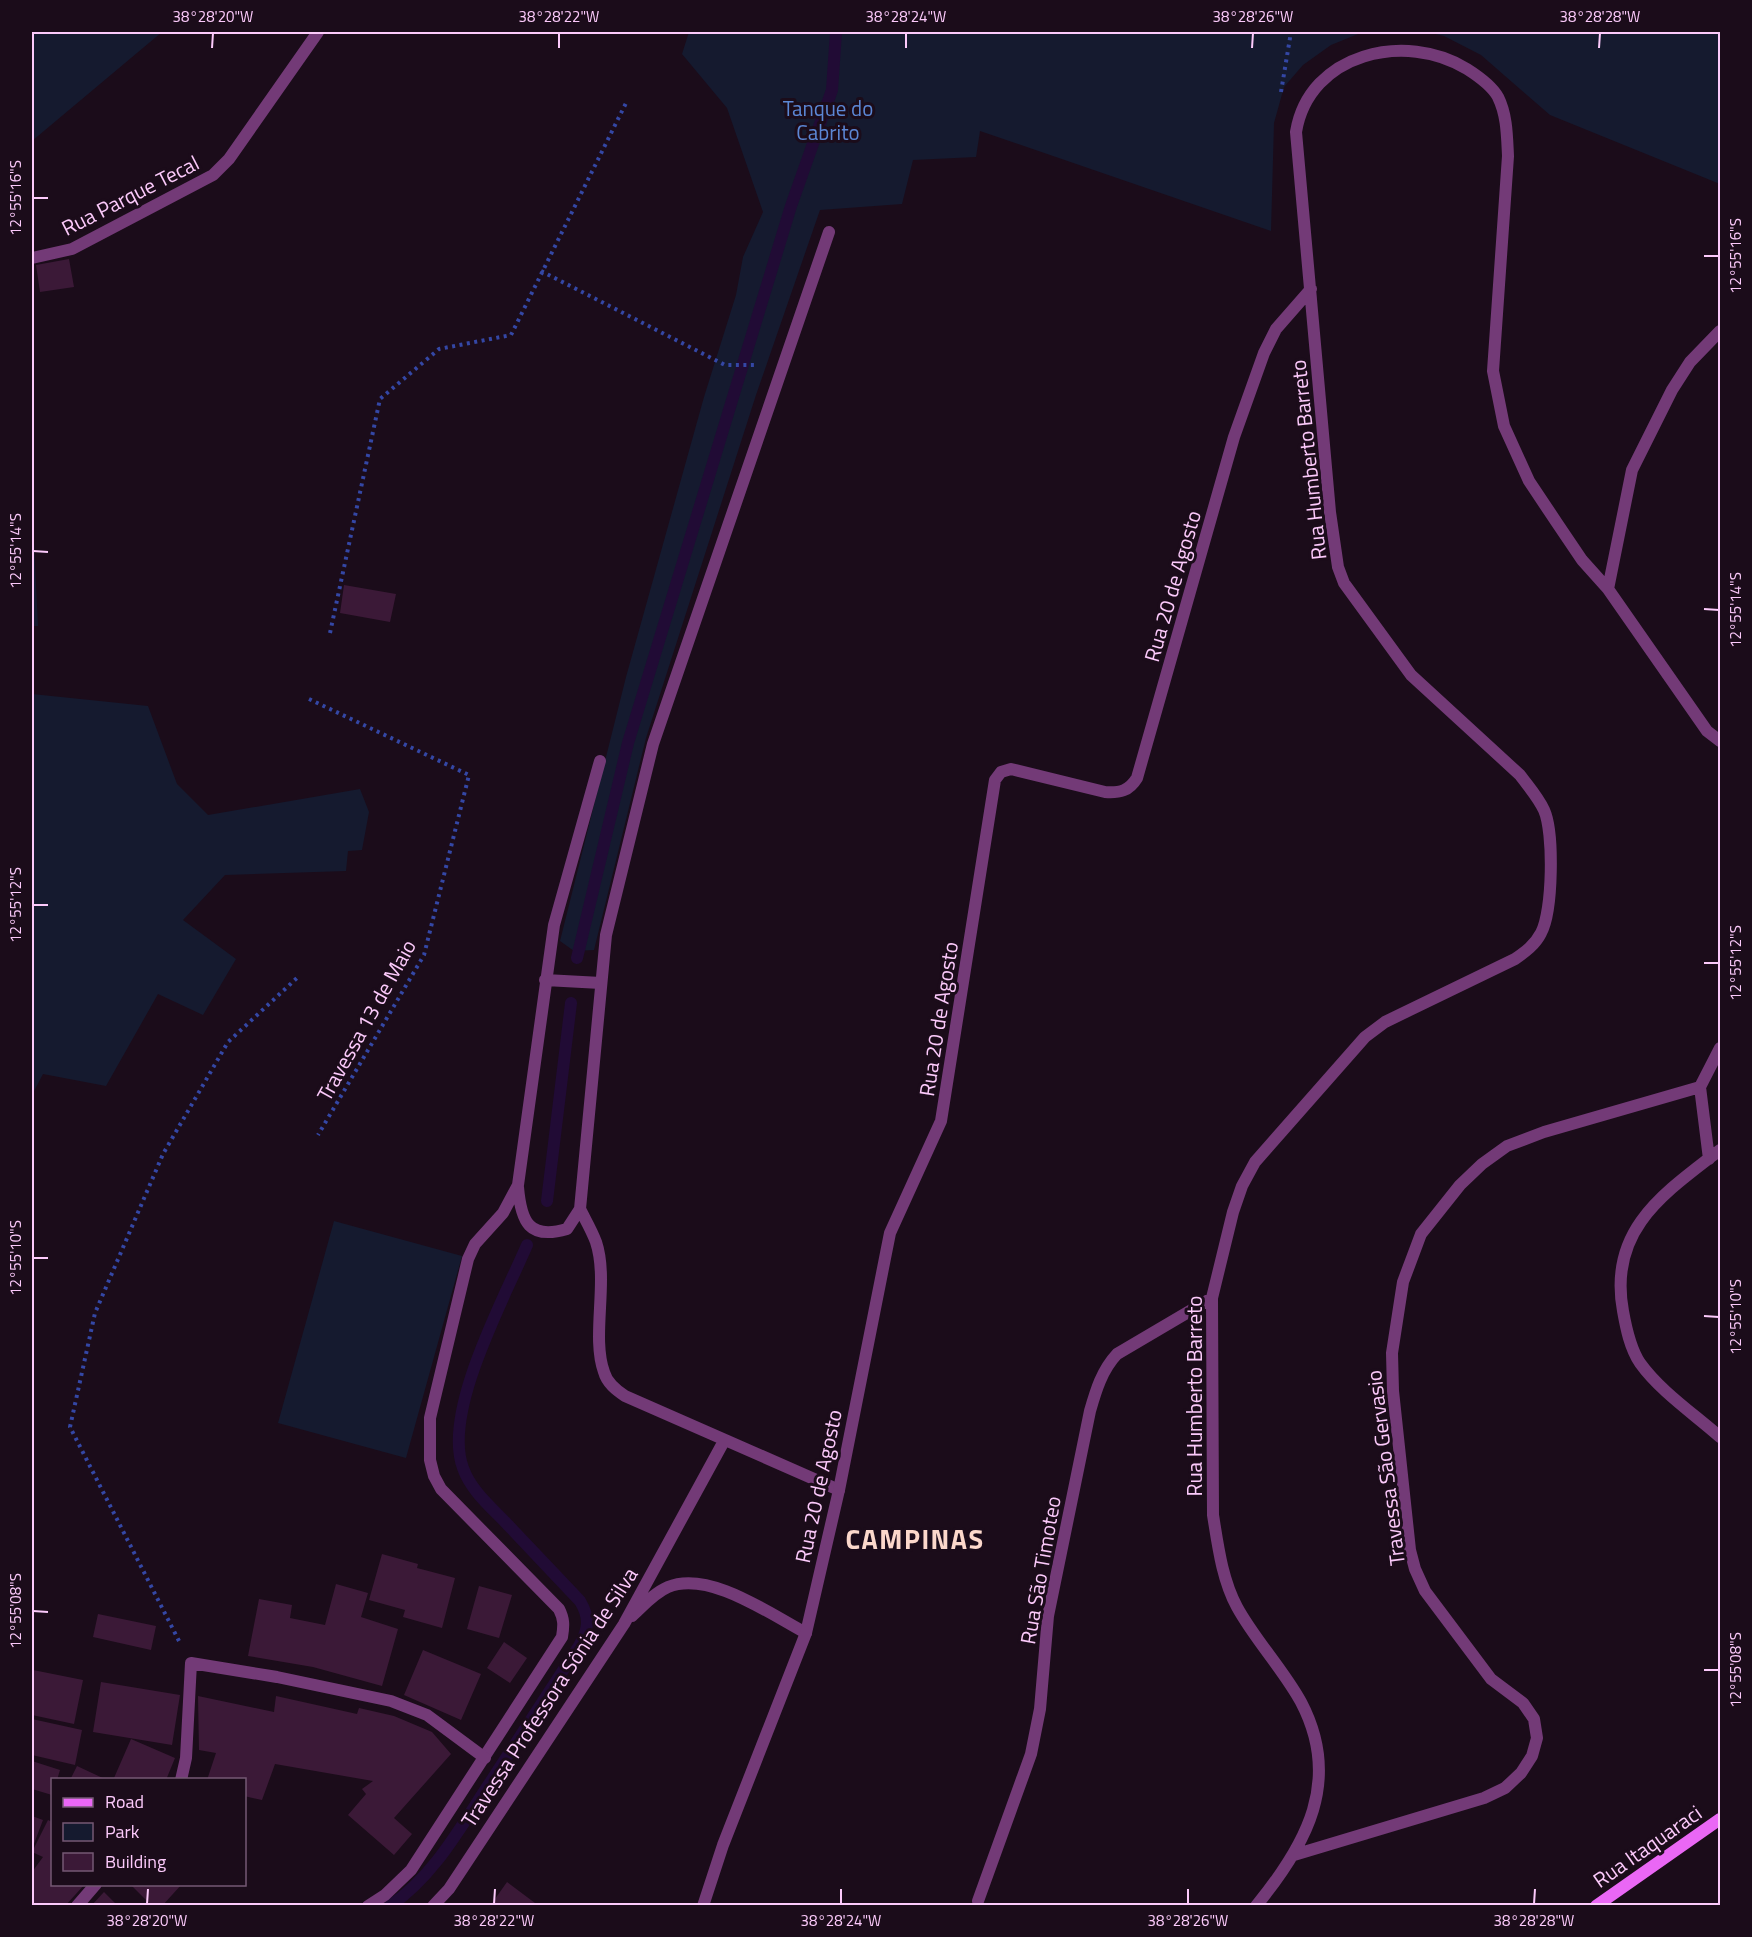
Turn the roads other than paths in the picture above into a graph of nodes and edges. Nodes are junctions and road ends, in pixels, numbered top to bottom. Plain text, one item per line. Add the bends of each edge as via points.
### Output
1 (318, 32) edge
2 (829, 232) dead end
3 (32, 258) edge
4 (1311, 289) junction
5 (1720, 331) edge
6 (1608, 589) junction
7 (1720, 741) edge
8 (600, 761) dead end
9 (545, 980) junction
10 (601, 983) junction
11 (1720, 1048) edge
12 (1700, 1087) junction
13 (1720, 1150) edge
14 (1709, 1159) junction
15 (518, 1185) junction
16 (580, 1209) junction
17 (1212, 1298) junction
18 (1720, 1437) edge
19 (724, 1442) junction
20 (839, 1490) junction
21 (624, 1624) junction
22 (806, 1633) junction
23 (485, 1758) junction
24 (181, 1778) edge
25 (1720, 1819) edge
26 (1294, 1855) junction
27 (94, 1886) edge
28 (978, 1901) dead end
29 (77, 1905) edge
30 (368, 1905) edge
31 (433, 1905) edge
32 (703, 1905) edge
33 (1256, 1905) edge
34 (1596, 1905) edge

1 - 3 street, Rua Parque Tecal via 229,159 213,175 72,249
2 - 10 street via 653,744 606,935
4 - 6 street, Rua Humberto Barreto via 1296,132 1302,105 1321,82 1351,60 1373,54 1438,54 1475,74 1497,96 1507,130 1493,371 1504,426 1529,481 1582,560
4 - 17 street, Rua Humberto Barreto via 1338,567 1344,583 1411,675 1520,775 1535,794 1550,831 1547,915 1541,933 1515,959 1385,1022 1365,1037 1263,1153 1242,1186 1222,1247
4 - 20 street, Rua 20 de Agosto via 1276,330 1264,353 1234,437 1132,786 1120,793 1105,792 1011,769 1001,772 995,780 941,1121 890,1233
5 - 6 street via 1690,362 1672,390 1632,470
6 - 7 street, Rua Humberto Barreto via 1707,731
8 - 9 street, Travessa Professora Sônia de Silva via 554,925
9 - 10 street
9 - 15 street, Travessa Professora Sônia de Silva
10 - 16 street
11 - 12 street
12 - 14 street
12 - 26 street, Travessa São Gervasio via 1507,1146 1460,1185 1421,1234 1403,1282 1392,1353 1410,1550 1425,1591 1491,1679 1523,1703 1534,1719 1537,1738 1532,1756 1505,1788 1484,1798
13 - 14 street
14 - 18 street via 1645,1213 1632,1233 1621,1267 1621,1302 1626,1332 1640,1362
15 - 16 street via 520,1210 539,1233 567,1228
15 - 23 street, Travessa Professora Sônia de Silva via 503,1213 468,1259 430,1418 430,1460 441,1490 559,1609 564,1620 562,1637
16 - 19 street via 598,1254 604,1374 625,1396
17 - 26 street, Rua Humberto Barreto via 1213,1515 1226,1581 1237,1607 1300,1701 1321,1760 1320,1782
17 - 28 street, Rua São Timoteo via 1117,1354 1098,1384 1048,1616 1040,1709 1031,1754
19 - 20 street
19 - 21 street, Travessa Professora Sônia de Silva
20 - 22 street, Rua 20 de Agosto
21 - 22 street via 666,1588 695,1583 722,1590
21 - 31 street, Travessa Professora Sônia de Silva via 449,1889
22 - 32 street, Rua 20 de Agosto
23 - 24 street via 427,1715 391,1701 191,1663 186,1758
23 - 30 street, Travessa Professora Sônia de Silva via 411,1870
25 - 34 street, Rua Itaquaraci
26 - 33 street, Rua Humberto Barreto
27 - 29 street

